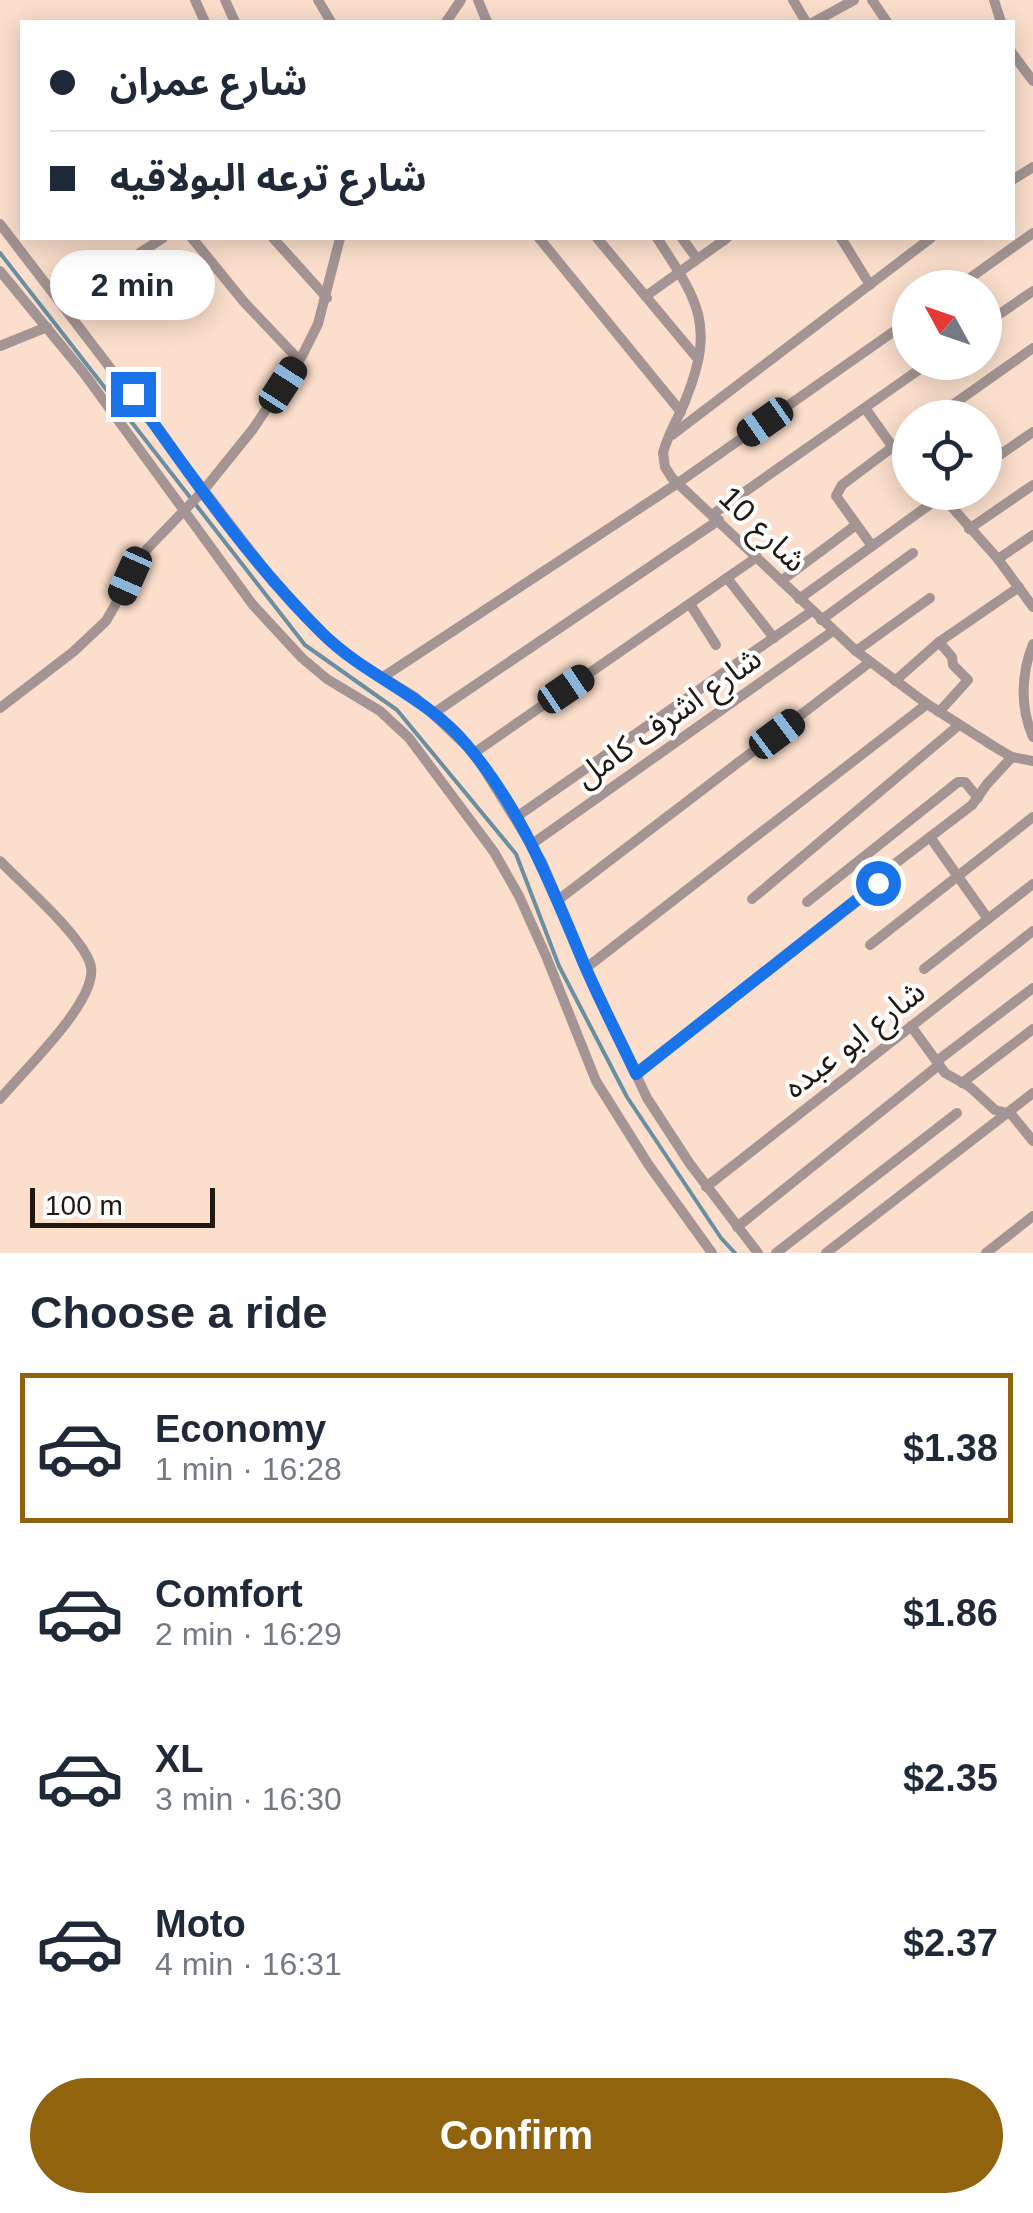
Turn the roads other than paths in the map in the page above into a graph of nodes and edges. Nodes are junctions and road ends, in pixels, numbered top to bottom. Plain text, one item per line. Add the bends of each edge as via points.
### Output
1 (854, 0) edge
2 (818, 20) edge
3 (1015, 57) edge
4 (1033, 81) edge
5 (0, 224) edge
6 (1033, 233) edge
7 (160, 240) edge
8 (194, 240) edge
9 (276, 240) edge
10 (340, 240) edge
11 (542, 240) edge
12 (599, 240) edge
13 (659, 240) edge
14 (683, 240) edge
15 (842, 240) edge
16 (929, 240) edge
17 (713, 242) edge
18 (697, 260) junction
19 (0, 270) edge
20 (981, 270) edge
21 (680, 272) junction
22 (870, 285) junction
23 (1033, 290) edge
24 (646, 296) junction
25 (326, 298) junction
26 (62, 303) junction
27 (1002, 312) edge
28 (47, 328) junction
29 (892, 333) edge
30 (0, 346) edge
31 (1033, 349) edge
32 (698, 359) junction
33 (300, 360) junction
34 (904, 380) edge
35 (959, 400) edge
36 (864, 408) junction
37 (681, 412) junction
38 (1033, 432) edge
39 (667, 438) junction
40 (892, 443) edge
41 (892, 447) edge
42 (1002, 453) edge
43 (678, 483) junction
44 (1033, 485) edge
45 (201, 493) junction
46 (183, 509) junction
47 (920, 510) edge
48 (953, 510) edge
49 (716, 517) junction
50 (856, 525) junction
51 (969, 529) junction
52 (1033, 534) edge
53 (872, 546) junction
54 (913, 553) dead end
55 (756, 557) junction
56 (998, 559) junction
57 (727, 578) junction
58 (781, 581) junction
59 (1019, 587) junction
60 (930, 598) dead end
61 (800, 599) junction
62 (690, 604) junction
63 (1032, 605) edge
64 (816, 616) junction
65 (832, 631) junction
66 (774, 638) junction
67 (939, 642) junction
68 (1033, 644) edge
69 (716, 645) dead end
70 (856, 651) junction
71 (870, 662) junction
72 (383, 677) junction
73 (895, 681) junction
74 (927, 704) junction
75 (0, 708) edge
76 (939, 712) junction
77 (434, 713) junction
78 (959, 724) junction
79 (1033, 737) edge
80 (474, 753) junction
81 (1012, 757) junction
82 (1033, 761) edge
83 (978, 798) junction
84 (1033, 817) edge
85 (515, 818) junction
86 (930, 837) junction
87 (532, 844) junction
88 (0, 861) edge
89 (958, 876) junction
90 (1033, 884) edge
91 (558, 900) junction
92 (752, 900) dead end
93 (808, 902) dead end
94 (988, 919) junction
95 (1033, 931) edge
96 (870, 945) dead end
97 (586, 968) junction
98 (924, 969) dead end
99 (1033, 988) edge
100 (911, 1026) junction
101 (1033, 1029) edge
102 (938, 1063) junction
103 (636, 1074) junction
104 (962, 1083) junction
105 (1033, 1093) edge
106 (0, 1100) edge
107 (1008, 1112) junction
108 (957, 1114) dead end
109 (1033, 1141) edge
110 (706, 1187) junction
111 (1033, 1216) edge
112 (737, 1227) junction
113 (712, 1253) edge
114 (758, 1253) edge
115 (776, 1253) edge
116 (826, 1253) edge
117 (986, 1253) edge

1 - 2 street
3 - 4 street
5 - 26 street
6 - 20 street
7 - 26 street
8 - 33 street
9 - 25 street
10 - 25 street
11 - 37 street
12 - 24 street
13 - 21 street
14 - 18 street
15 - 22 street
16 - 22 street
17 - 18 street
18 - 21 street
19 - 28 street
21 - 24 street
21 - 32 street via 702,319
22 - 39 street
23 - 27 street
24 - 32 street
25 - 33 street
26 - 45 street
28 - 30 street
28 - 46 street
29 - 43 street
31 - 35 street
32 - 37 street
33 - 45 street
34 - 36 street
36 - 40 street
36 - 49 street
37 - 39 street
38 - 42 street
39 - 43 street, شارع 10 via 665,466
41 - 50 street via 838,490 838,501
43 - 49 street, شارع 10
43 - 72 street
44 - 51 street
45 - 46 street
45 - 72 street via 322,633
46 - 75 street via 137,562 106,621
46 - 113 street via 280,636 408,738 494,852 546,956 596,1081
47 - 53 street
48 - 51 street
49 - 55 street, شارع 10
49 - 77 street
50 - 53 street
50 - 58 street
51 - 56 street
52 - 56 street
53 - 61 street
54 - 64 street
55 - 57 street
55 - 58 street, شارع 10
56 - 59 street
57 - 62 street
57 - 66 street
58 - 61 street, شارع 10
59 - 63 street
59 - 67 street
60 - 70 street
61 - 64 street, شارع 10
62 - 69 street
62 - 80 street
64 - 65 street, شارع 10
64 - 66 street
65 - 70 street, شارع 10
65 - 87 street, شارع اشرف كامل
66 - 85 street
67 - 73 street
67 - 76 street via 968,680
68 - 79 street via 1022,702
70 - 71 street, شارع 10
71 - 73 street, شارع 10
71 - 91 street
72 - 77 street
73 - 74 street, شارع 10
74 - 76 street, شارع 10
74 - 97 street
76 - 78 street, شارع 10
77 - 80 street
78 - 81 street, شارع 10
78 - 92 street
80 - 85 street
81 - 82 street, شارع 10
81 - 83 street
83 - 86 street
83 - 93 street via 958,782
84 - 89 street
85 - 87 street
86 - 89 street
86 - 103 street via 886,871 874,889
87 - 91 street
88 - 106 street via 74,938 91,965 91,979 72,1014
89 - 94 street
89 - 96 street
90 - 94 street
91 - 97 street
94 - 98 street
95 - 100 street, شارع ابو عبده
97 - 103 street
99 - 102 street
100 - 102 street
100 - 110 street, شارع ابو عبده
101 - 104 street
102 - 104 street
102 - 112 street
103 - 110 street
104 - 107 street via 995,1110
105 - 107 street
107 - 109 street
107 - 116 street
108 - 115 street
110 - 112 street
111 - 117 street
112 - 114 street

